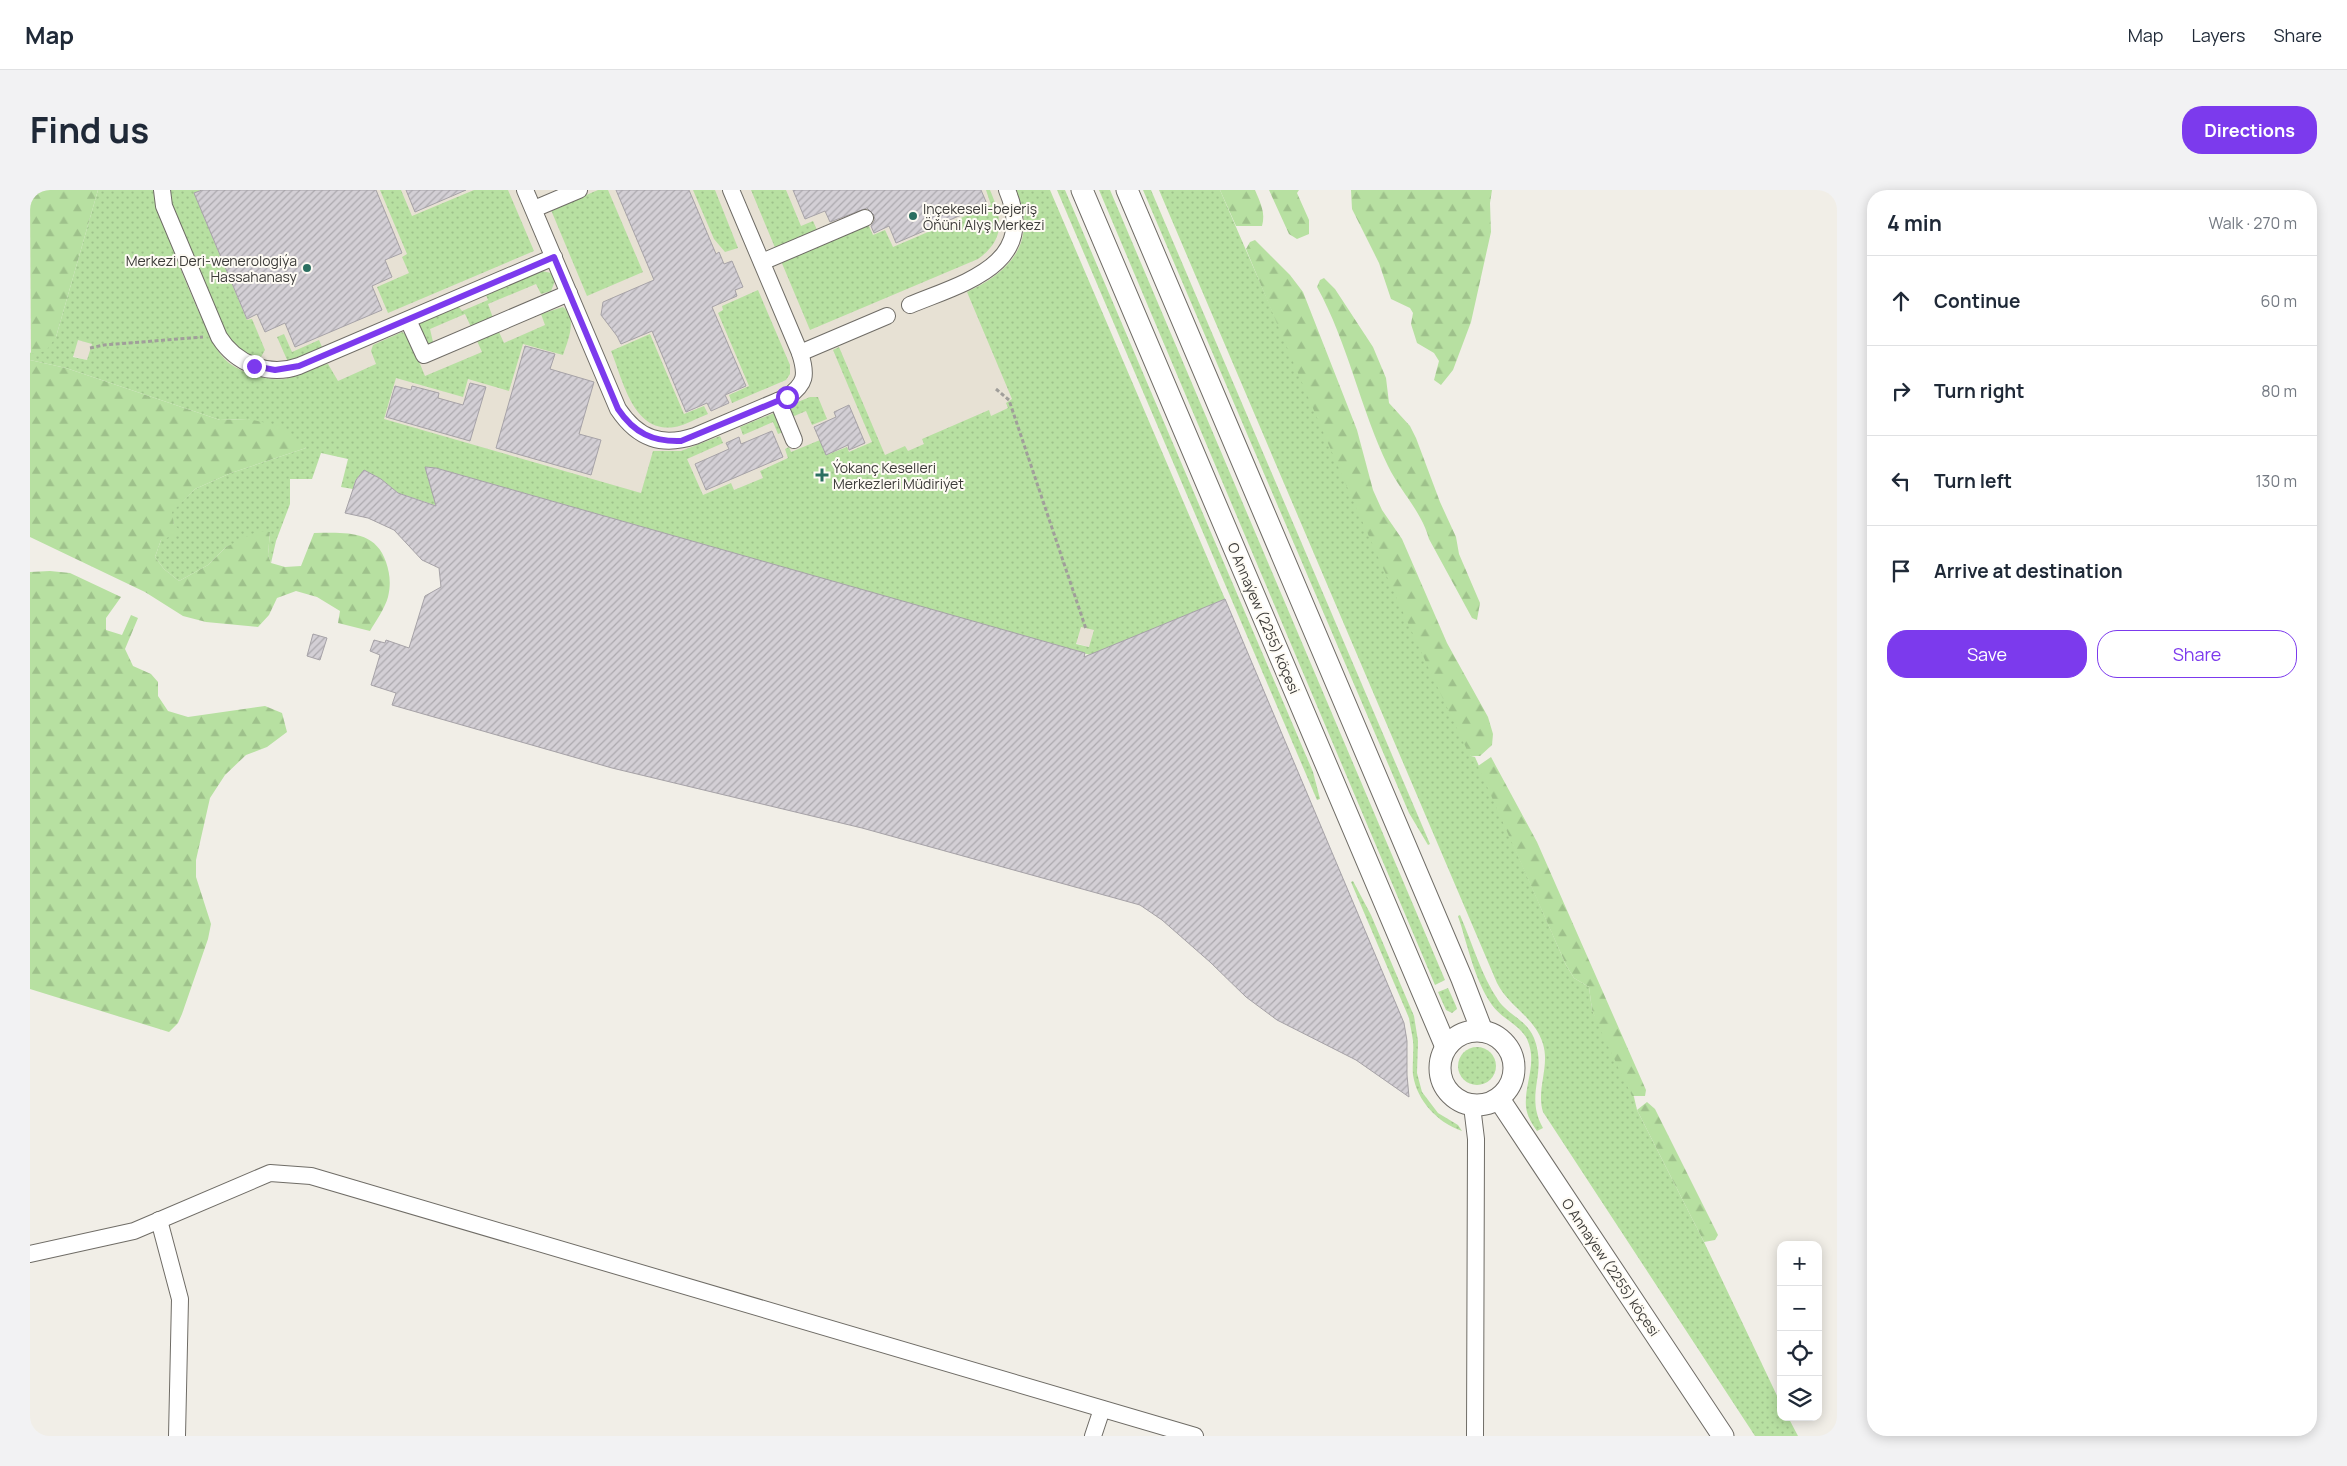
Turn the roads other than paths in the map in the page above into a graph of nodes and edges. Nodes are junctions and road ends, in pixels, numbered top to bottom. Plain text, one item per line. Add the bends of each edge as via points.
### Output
1 (162, 190) edge
2 (525, 190) edge
3 (579, 190) edge
4 (731, 190) edge
5 (1007, 190) edge
6 (1082, 190) edge
7 (1127, 190) edge
8 (534, 210) junction
9 (865, 218) dead end
10 (554, 257) junction
11 (762, 262) junction
12 (569, 293) junction
13 (910, 306) dead end
14 (886, 316) dead end
15 (408, 320) junction
16 (800, 353) junction
17 (778, 401) junction
18 (794, 440) dead end
19 (1482, 1031) junction
20 (1446, 1047) junction
21 (1499, 1099) junction
22 (1472, 1106) junction
23 (159, 1220) junction
24 (30, 1254) edge
25 (1102, 1409) junction
26 (177, 1436) edge
27 (1093, 1436) edge
28 (1195, 1436) edge
29 (1475, 1436) edge
30 (1723, 1436) edge

1 - 15 street via 164,206 218,335 231,353 245,362 265,369 284,370
2 - 8 street
3 - 8 street
4 - 11 street
5 - 13 street via 1014,210 1014,232 998,262 983,274
6 - 20 main road, O Annaýew (2255) köçesi
7 - 19 main road
8 - 10 street
9 - 11 street
10 - 12 street
10 - 15 street
11 - 16 street
12 - 15 street via 424,355
12 - 17 street via 618,409 638,432 665,442 681,441
14 - 16 street
16 - 17 street via 804,366 803,380 797,390
17 - 18 street
19 - 20 main road via 1462,1034
19 - 21 main road via 1501,1040 1513,1057 1514,1078 1510,1088
20 - 22 main road via 1440,1071 1443,1084 1460,1102
21 - 22 main road via 1483,1106
21 - 30 main road, O Annaýew (2255) köçesi
22 - 29 street via 1476,1139
23 - 24 street via 134,1230
23 - 25 street via 270,1173 311,1176
23 - 26 street via 180,1299
25 - 27 street
25 - 28 street

